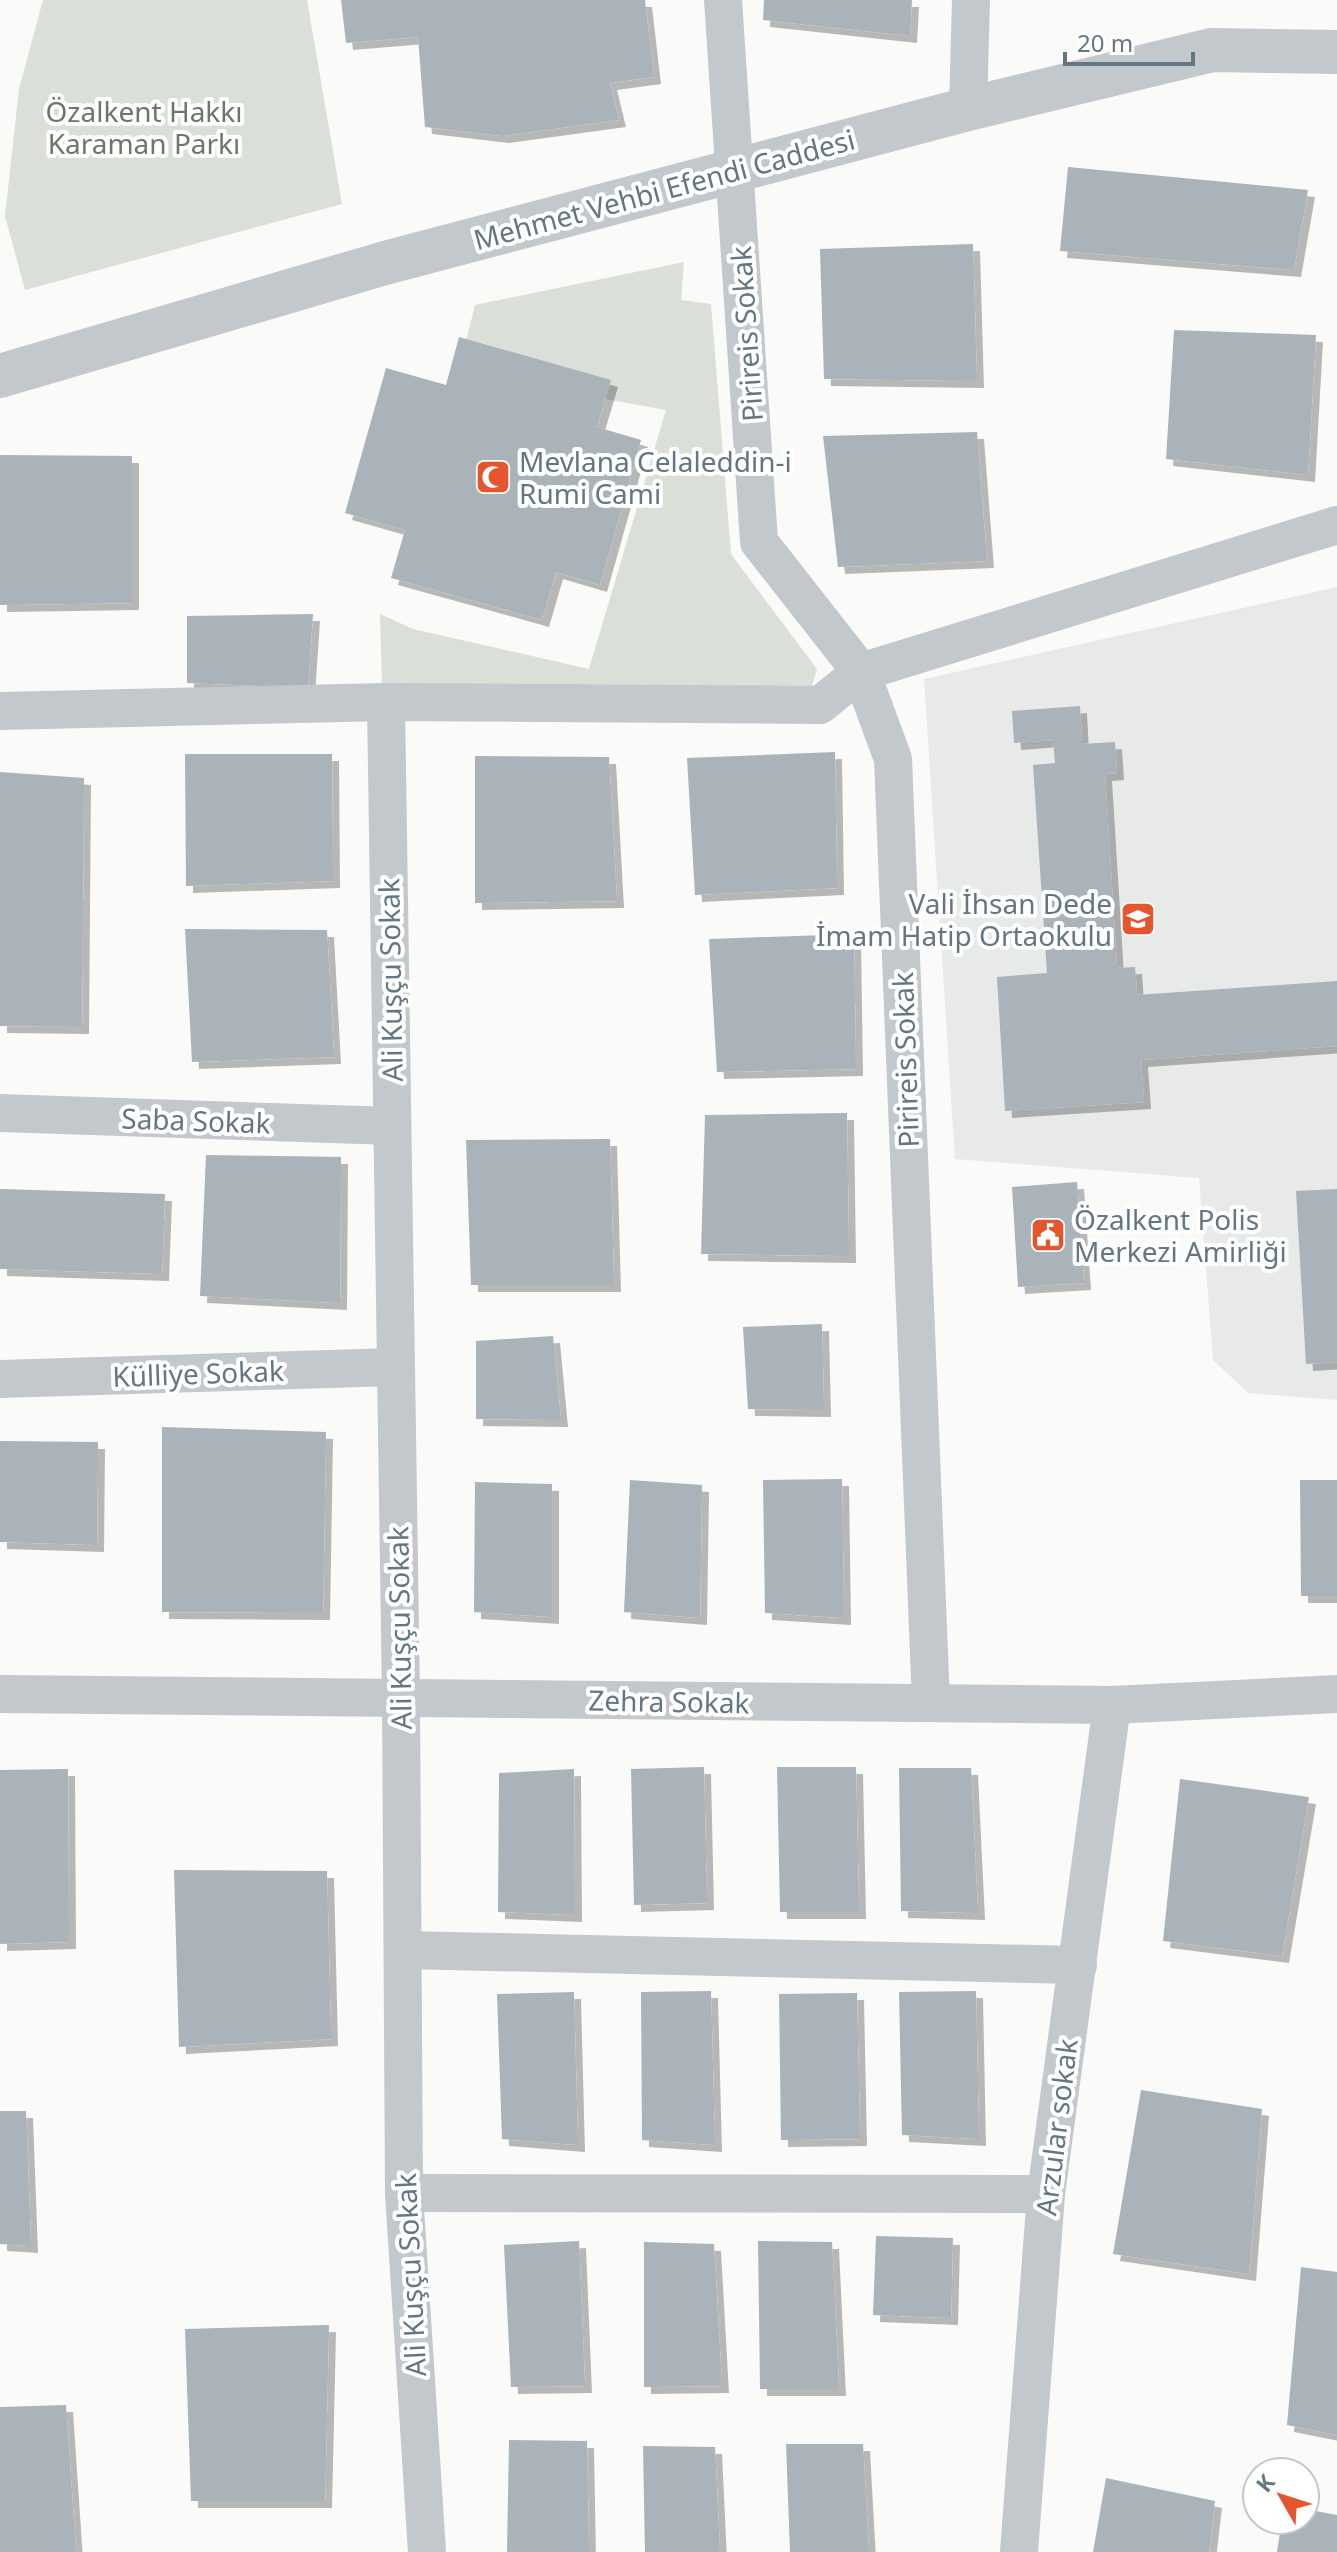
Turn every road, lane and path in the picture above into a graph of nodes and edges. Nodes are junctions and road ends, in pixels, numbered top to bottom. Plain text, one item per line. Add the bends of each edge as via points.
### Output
1 (723, 0) edge
2 (971, 0) edge
3 (1337, 52) edge
4 (968, 109) junction
5 (736, 171) junction
6 (0, 376) edge
7 (1337, 525) edge
8 (861, 672) junction
9 (386, 702) junction
10 (0, 711) edge
11 (0, 1113) edge
12 (392, 1126) junction
13 (395, 1367) junction
14 (0, 1379) edge
15 (0, 1694) edge
16 (1337, 1694) edge
17 (401, 1698) junction
18 (931, 1703) junction
19 (1112, 1705) junction
20 (403, 1950) junction
21 (1078, 1965) junction
22 (404, 2193) junction
23 (1046, 2194) junction
24 (427, 2552) edge
25 (1019, 2552) edge

1 - 5 street, Pirireis Sokak
2 - 4 street
3 - 4 street, Mehmet Vehbi Efendi Caddesi via 1212,50
4 - 5 street, Mehmet Vehbi Efendi Caddesi
5 - 6 street, Mehmet Vehbi Efendi Caddesi via 385,263
5 - 8 street, Pirireis Sokak via 759,542
7 - 8 street
8 - 9 street via 820,705
8 - 18 street, Pirireis Sokak via 893,759
9 - 10 street
9 - 12 street, Ali Kuşçu Sokak
11 - 12 street, Saba Sokak
12 - 13 street, Ali Kuşçu Sokak
13 - 14 street, Külliye Sokak
13 - 17 street, Ali Kuşçu Sokak
15 - 17 street, Zehra Sokak
16 - 19 street, Zehra Sokak
17 - 18 street, Zehra Sokak
17 - 20 street, Ali Kuşçu Sokak
18 - 19 street, Zehra Sokak
19 - 21 street, Arzular sokak
20 - 21 street
20 - 22 street, Ali Kuşçu Sokak
21 - 23 street, Arzular sokak
22 - 23 street
22 - 24 street, Ali Kuşçu Sokak
23 - 25 street, Arzular sokak

